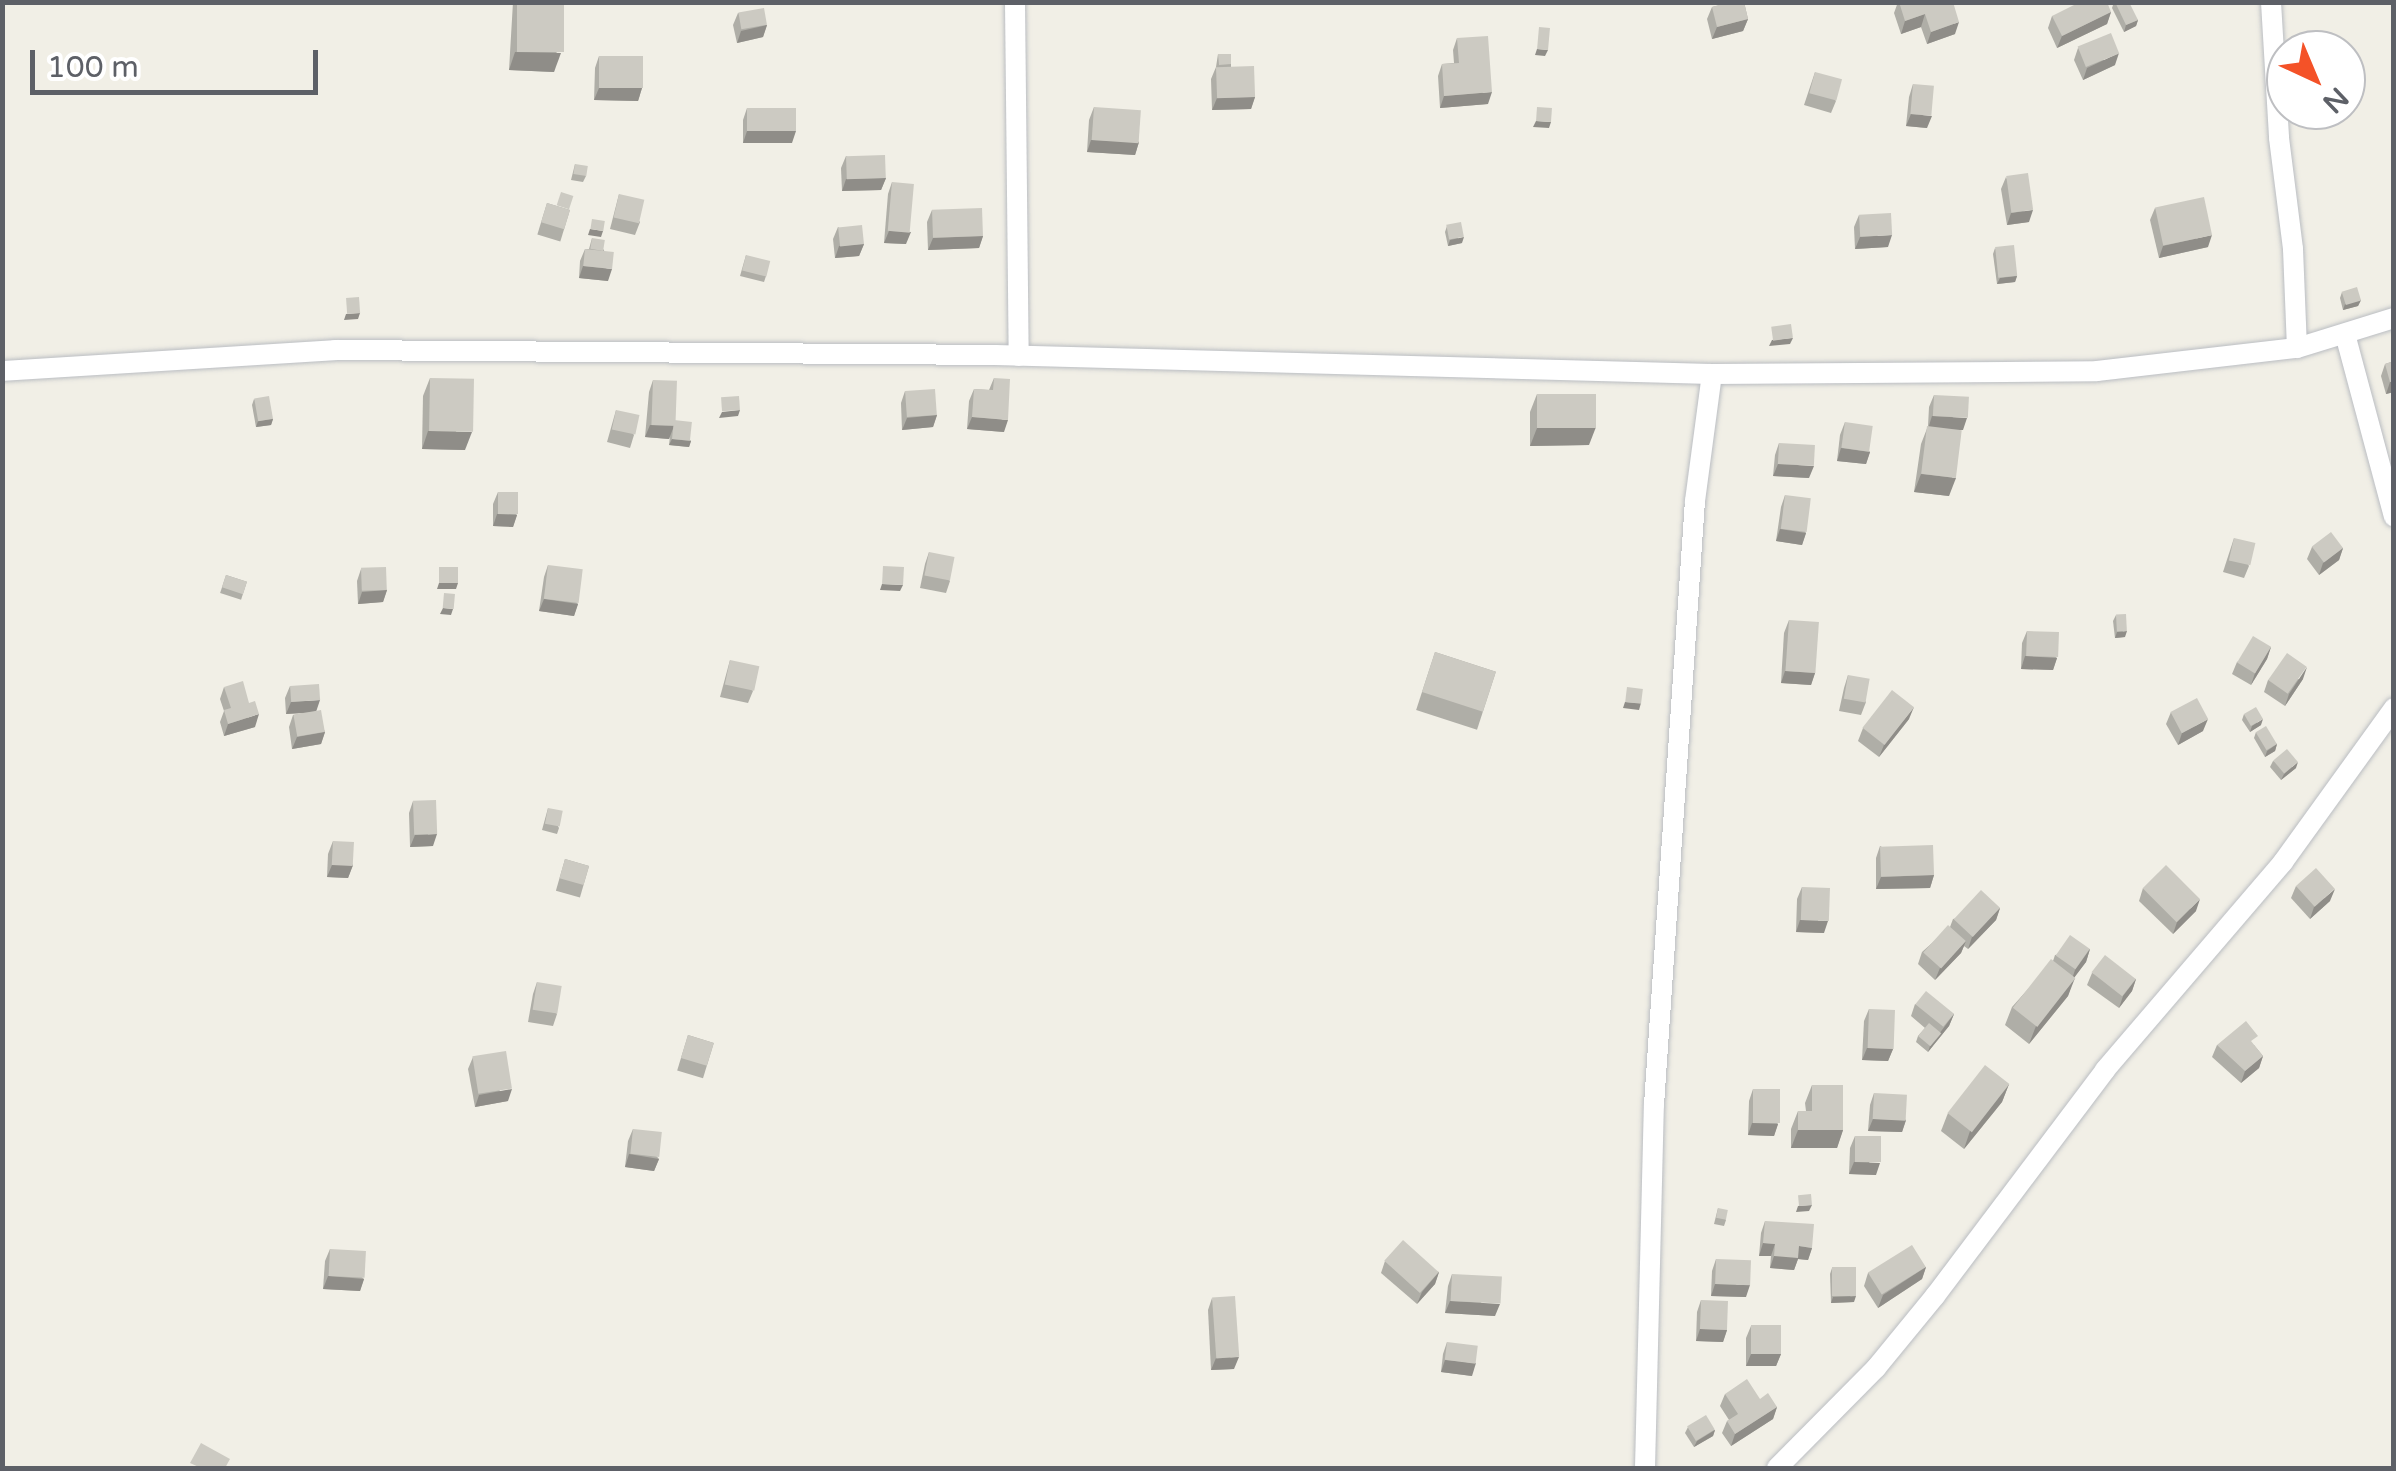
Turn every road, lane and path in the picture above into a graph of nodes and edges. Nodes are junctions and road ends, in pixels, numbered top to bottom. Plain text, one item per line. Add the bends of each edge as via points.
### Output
1 (1016, 2) edge
2 (2271, 2) edge
3 (2394, 318) edge
4 (2345, 334) junction
5 (2297, 348) junction
6 (1019, 356) junction
7 (2, 371) edge
8 (1712, 374) junction
9 (2394, 517) edge
10 (2394, 708) edge
11 (1644, 1468) edge
12 (1778, 1468) edge

1 - 6 street
2 - 5 street
3 - 4 street
4 - 5 street
4 - 9 street
5 - 8 street via 2097,372
6 - 7 street via 335,350
6 - 8 street
8 - 11 street via 1694,501 1654,1104
10 - 12 street via 2283,862 2105,1070 1900,1339

